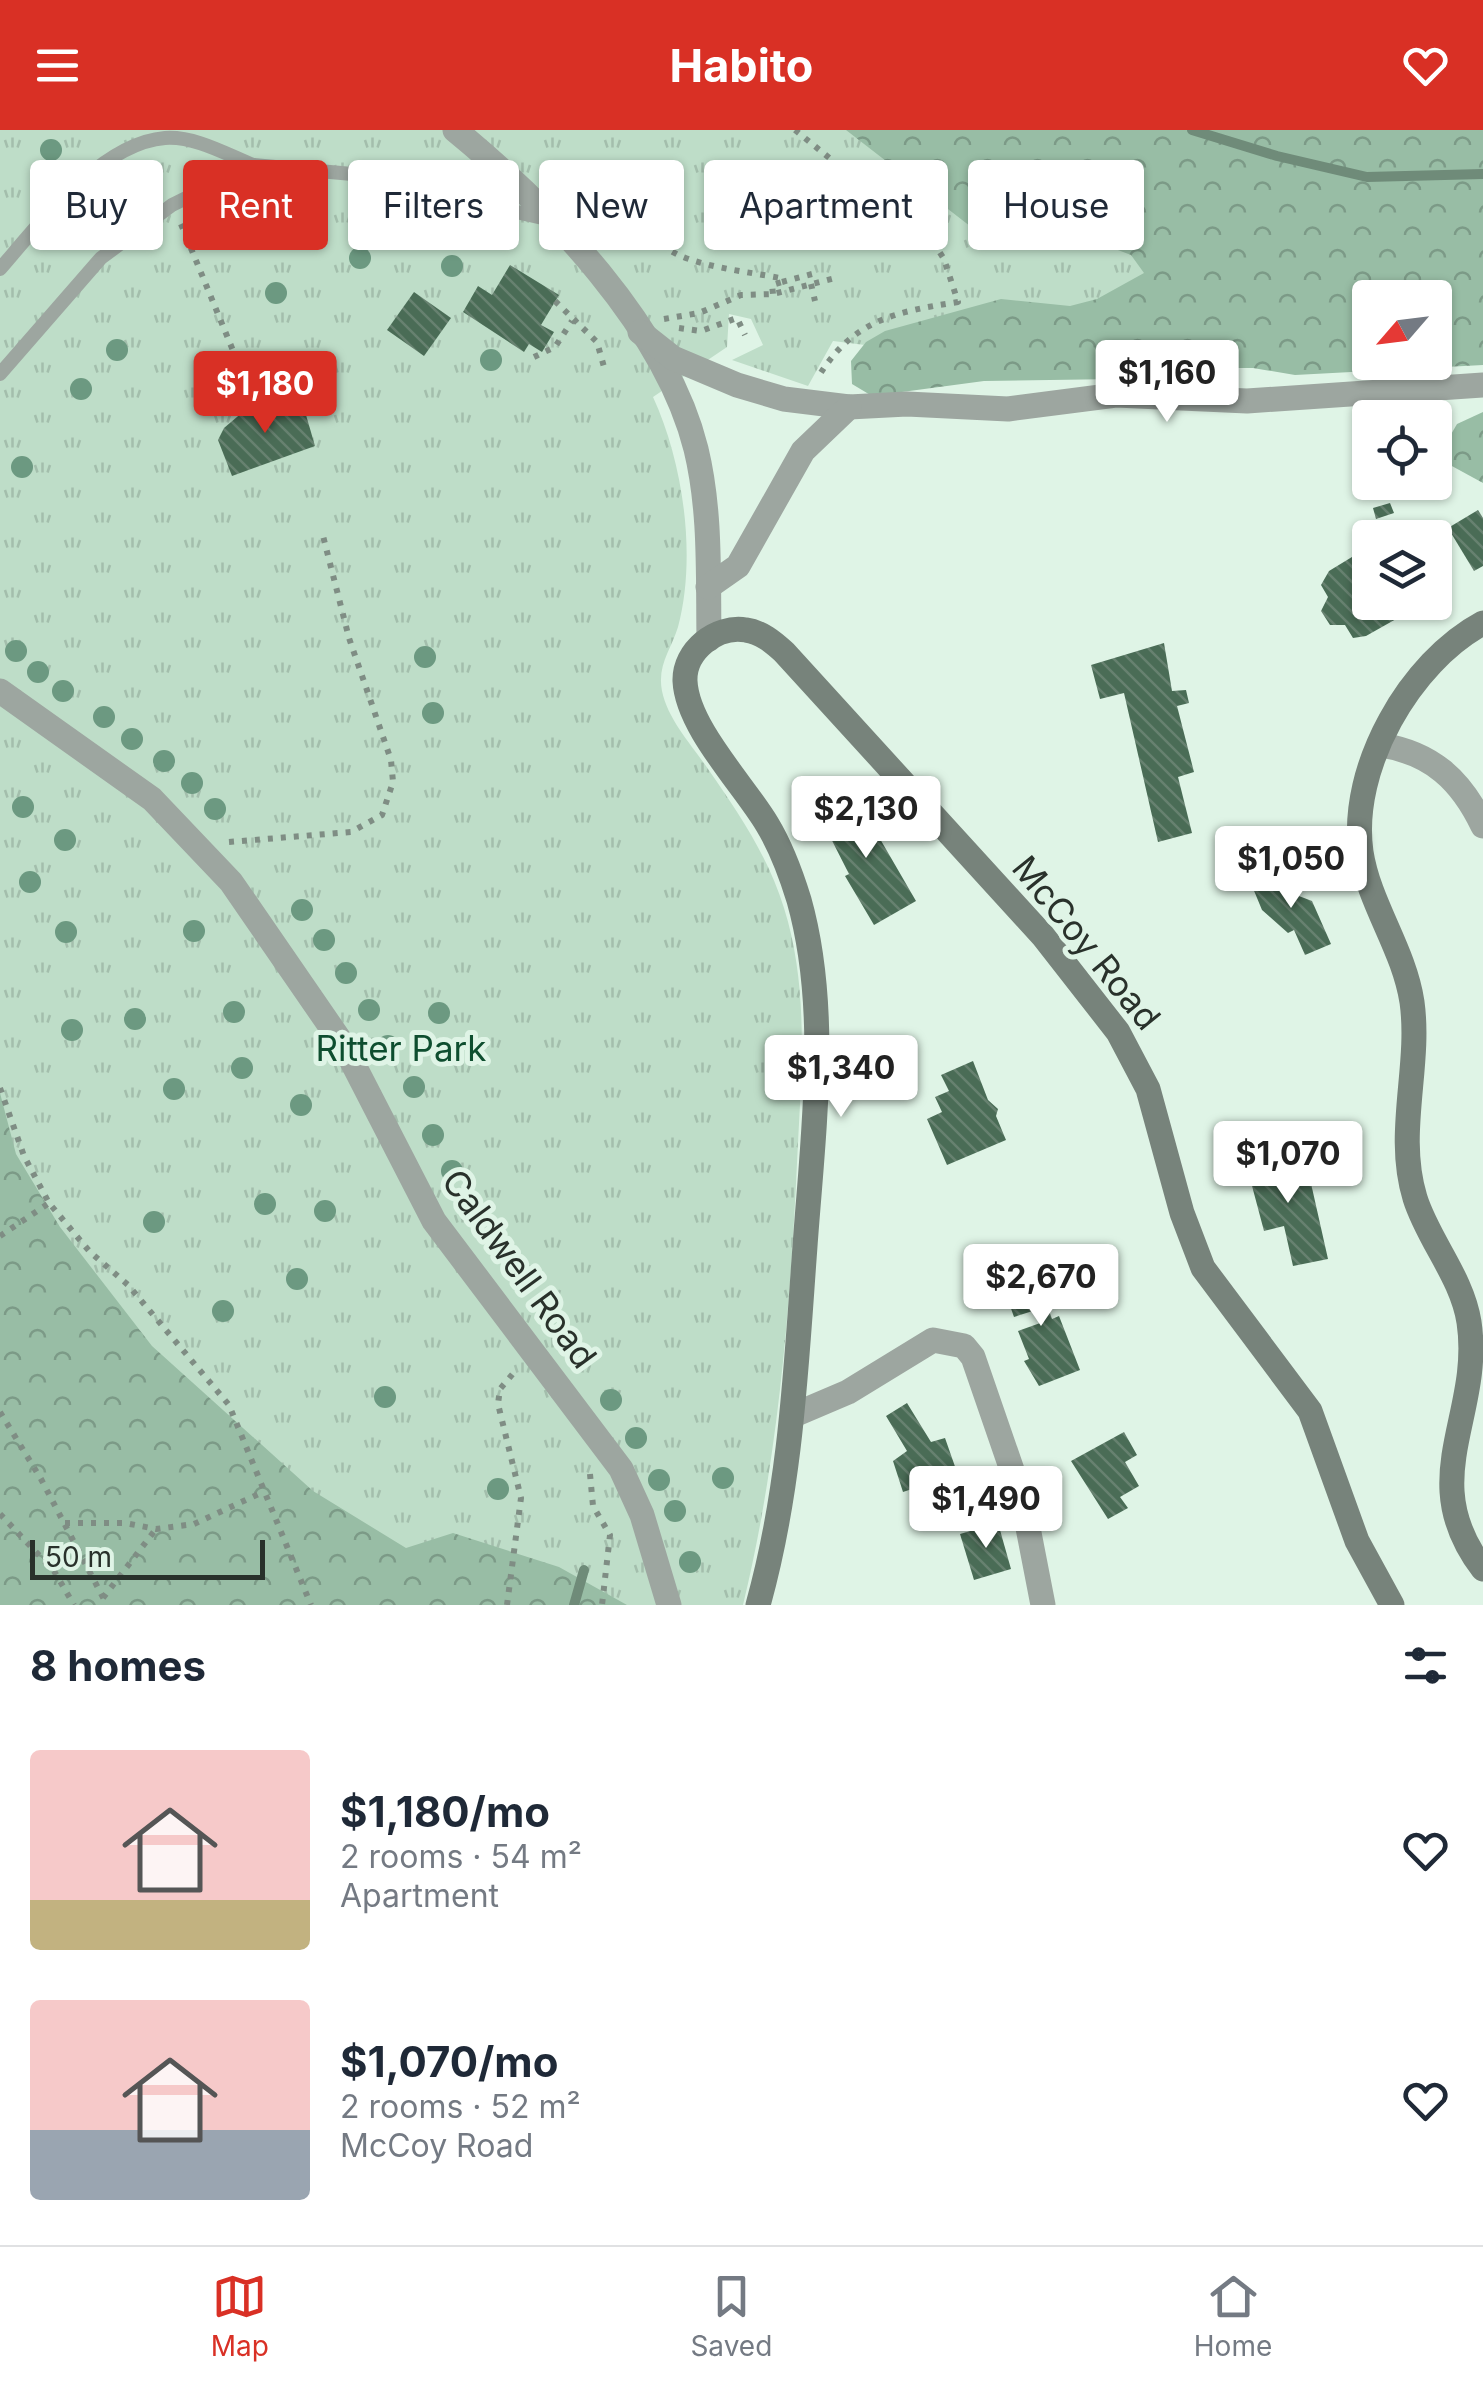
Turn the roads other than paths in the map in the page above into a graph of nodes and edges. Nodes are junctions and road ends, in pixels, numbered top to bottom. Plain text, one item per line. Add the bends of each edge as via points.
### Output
1 (456, 130) edge
2 (241, 160) edge
3 (328, 172) edge
4 (183, 200) edge
5 (539, 208) edge
6 (539, 217) edge
7 (576, 250) edge
8 (0, 269) edge
9 (640, 332) junction
10 (0, 374) edge
11 (1483, 384) edge
12 (848, 407) junction
13 (708, 588) junction
14 (1483, 623) edge
15 (710, 639) junction
16 (0, 691) edge
17 (1381, 745) junction
18 (1483, 826) edge
19 (794, 1415) junction
20 (1483, 1568) edge
21 (669, 1605) edge
22 (758, 1605) edge
23 (1043, 1605) edge
24 (1392, 1605) edge

1 - 5 street
2 - 8 lane via 191,140 141,144 85,178
3 - 6 lane
4 - 10 lane via 101,258
7 - 9 street
9 - 12 street via 674,358 737,384 784,399
9 - 13 street via 670,382 695,445
11 - 12 street via 1247,401 1116,395 1008,409
12 - 13 street via 803,451 738,566
13 - 15 street
14 - 17 street via 1429,666
15 - 19 street via 685,670 688,700 782,854 800,904 812,974 812,1155
15 - 24 street, McCoy Road via 742,628 784,652 1042,936 1118,1032 1148,1089 1203,1268 1310,1411 1357,1541
16 - 21 street, Caldwell Road via 106,762 206,852 327,1020 434,1221 621,1470
17 - 18 street via 1430,759 1471,800
17 - 20 street via 1364,793 1362,852 1412,1000 1408,1172 1468,1315 1472,1364 1450,1496 1464,1539
19 - 22 street
19 - 23 street via 848,1392 933,1340 964,1346 1006,1446

